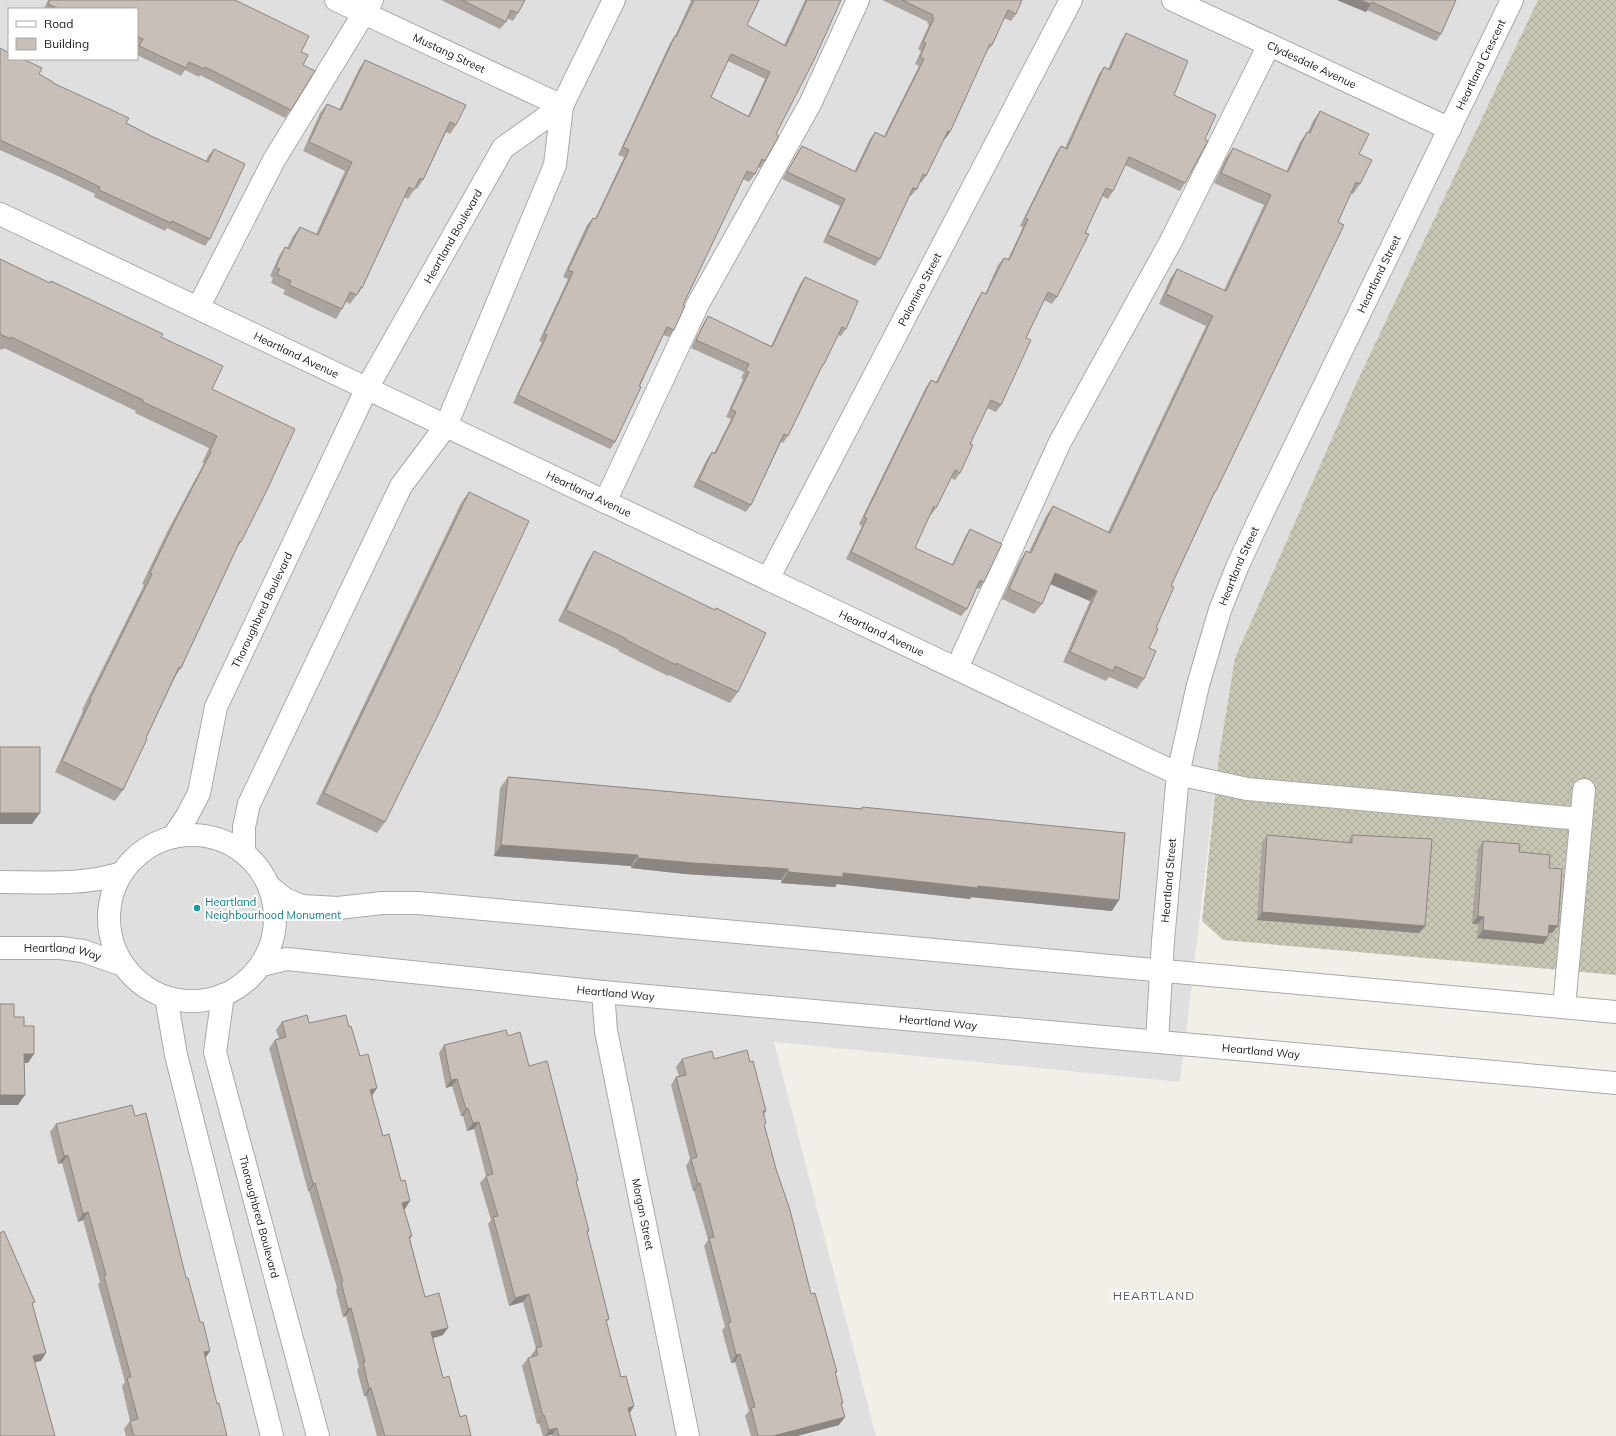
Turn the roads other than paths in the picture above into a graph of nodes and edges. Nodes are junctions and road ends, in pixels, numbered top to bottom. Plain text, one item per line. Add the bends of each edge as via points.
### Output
1 (336, 0) edge
2 (614, 0) edge
3 (858, 0) edge
4 (1071, 0) edge
5 (1173, 0) edge
6 (1512, 0) edge
7 (368, 7) edge
8 (1269, 45) junction
9 (562, 106) junction
10 (1450, 129) junction
11 (0, 214) edge
12 (198, 308) junction
13 (367, 388) junction
14 (446, 426) junction
15 (605, 502) junction
16 (768, 579) junction
17 (957, 668) junction
18 (1178, 774) junction
19 (1584, 790) dead end
20 (1581, 819) junction
21 (173, 837) junction
22 (244, 853) junction
23 (122, 873) junction
24 (0, 882) edge
25 (270, 887) junction
26 (0, 948) edge
27 (123, 965) junction
28 (261, 965) junction
29 (1161, 972) junction
30 (604, 992) junction
31 (223, 995) junction
32 (166, 997) junction
33 (1564, 1007) junction
34 (1616, 1012) edge
35 (1157, 1041) junction
36 (1616, 1083) edge
37 (272, 1436) edge
38 (318, 1436) edge
39 (688, 1436) edge

1 - 7 street, Mustang Street
2 - 9 street, Heartland Boulevard
3 - 15 street via 810,104 698,304
4 - 16 street, Palomino Street
5 - 8 street, Clydesdale Avenue
6 - 10 street, Heartland Crescent
7 - 9 street, Mustang Street
7 - 12 street via 274,160
8 - 10 street, Clydesdale Avenue
8 - 17 street via 1171,241 1060,442
9 - 13 street, Heartland Boulevard via 503,148
9 - 14 street, Heartland Boulevard via 555,165
10 - 18 street, Heartland Street via 1238,565 1220,610 1198,684
11 - 12 street, Heartland Avenue
12 - 13 street, Heartland Avenue
13 - 14 street, Heartland Avenue
13 - 21 street, Thoroughbred Boulevard via 216,707 199,793
14 - 15 street, Heartland Avenue
14 - 22 street via 401,486 253,797 244,827
15 - 16 street, Heartland Avenue
16 - 17 street, Heartland Avenue
17 - 18 street, Heartland Avenue
18 - 20 street, Heartland Avenue via 1247,789
18 - 29 street, Heartland Street
19 - 20 street
20 - 33 street
21 - 22 street via 198,835 223,840
21 - 23 street via 147,848
22 - 25 street via 259,868
23 - 24 street via 86,882
23 - 27 street via 112,895 108,919 112,943
25 - 28 street via 275,914 273,934
25 - 29 street via 284,899 302,906 338,908 382,903 418,903
26 - 27 street, Heartland Way via 61,948 83,951
27 - 32 street via 135,979
28 - 30 street, Heartland Way via 288,960
28 - 31 street via 244,983
29 - 33 street
29 - 35 street, Heartland Street
30 - 35 street, Heartland Way
30 - 39 street, Morgan Street via 606,1031
31 - 32 street via 185,1001
31 - 38 street, Thoroughbred Boulevard via 215,1052
32 - 37 street via 176,1055
33 - 34 street
35 - 36 street, Heartland Way

